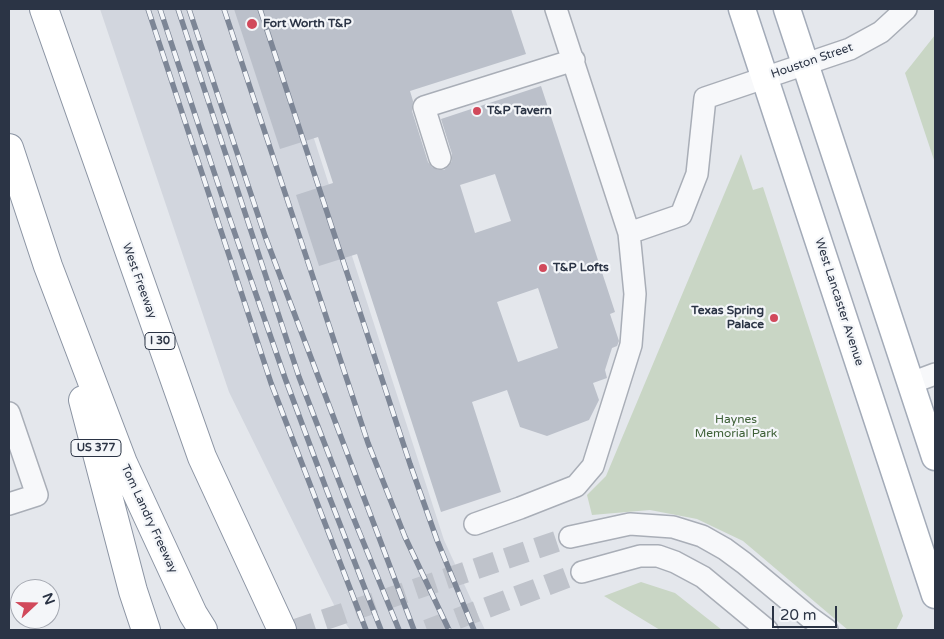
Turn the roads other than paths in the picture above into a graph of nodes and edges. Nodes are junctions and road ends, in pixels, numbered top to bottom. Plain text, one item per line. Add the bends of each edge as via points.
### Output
1 (44, 9) edge
2 (556, 9) edge
3 (742, 9) edge
4 (787, 9) edge
5 (906, 9) edge
6 (574, 60) junction
7 (805, 65) junction
8 (765, 77) junction
9 (9, 148) edge
10 (440, 158) dead end
11 (629, 233) junction
12 (48, 266) junction
13 (935, 374) edge
14 (911, 383) junction
15 (9, 413) edge
16 (935, 457) edge
17 (9, 504) edge
18 (475, 524) dead end
19 (570, 537) tunnel mouth
20 (582, 572) tunnel mouth
21 (935, 595) edge
22 (146, 630) edge
23 (202, 630) edge
24 (282, 630) edge
25 (767, 630) edge
26 (827, 630) edge

1 - 24 highway, West Freeway / I 30 via 202,457
2 - 6 street
3 - 8 main road, West Lancaster Avenue
4 - 7 main road
5 - 7 street, Houston Street via 881,32 850,49
6 - 10 street via 424,108
6 - 11 street
7 - 8 street, Houston Street
7 - 14 main road
8 - 11 street, Houston Street via 705,98 697,174 680,215
8 - 21 main road, West Lancaster Avenue
9 - 12 highway
11 - 18 street via 635,294 632,345 593,466 576,486
12 - 22 highway, US 377
12 - 23 highway, Tom Landry Freeway via 123,463
13 - 14 street
14 - 16 main road
15 - 17 street via 37,495
19 - 26 street via 630,524 673,527 702,536 726,549
20 - 25 street via 640,556 658,556 703,576

